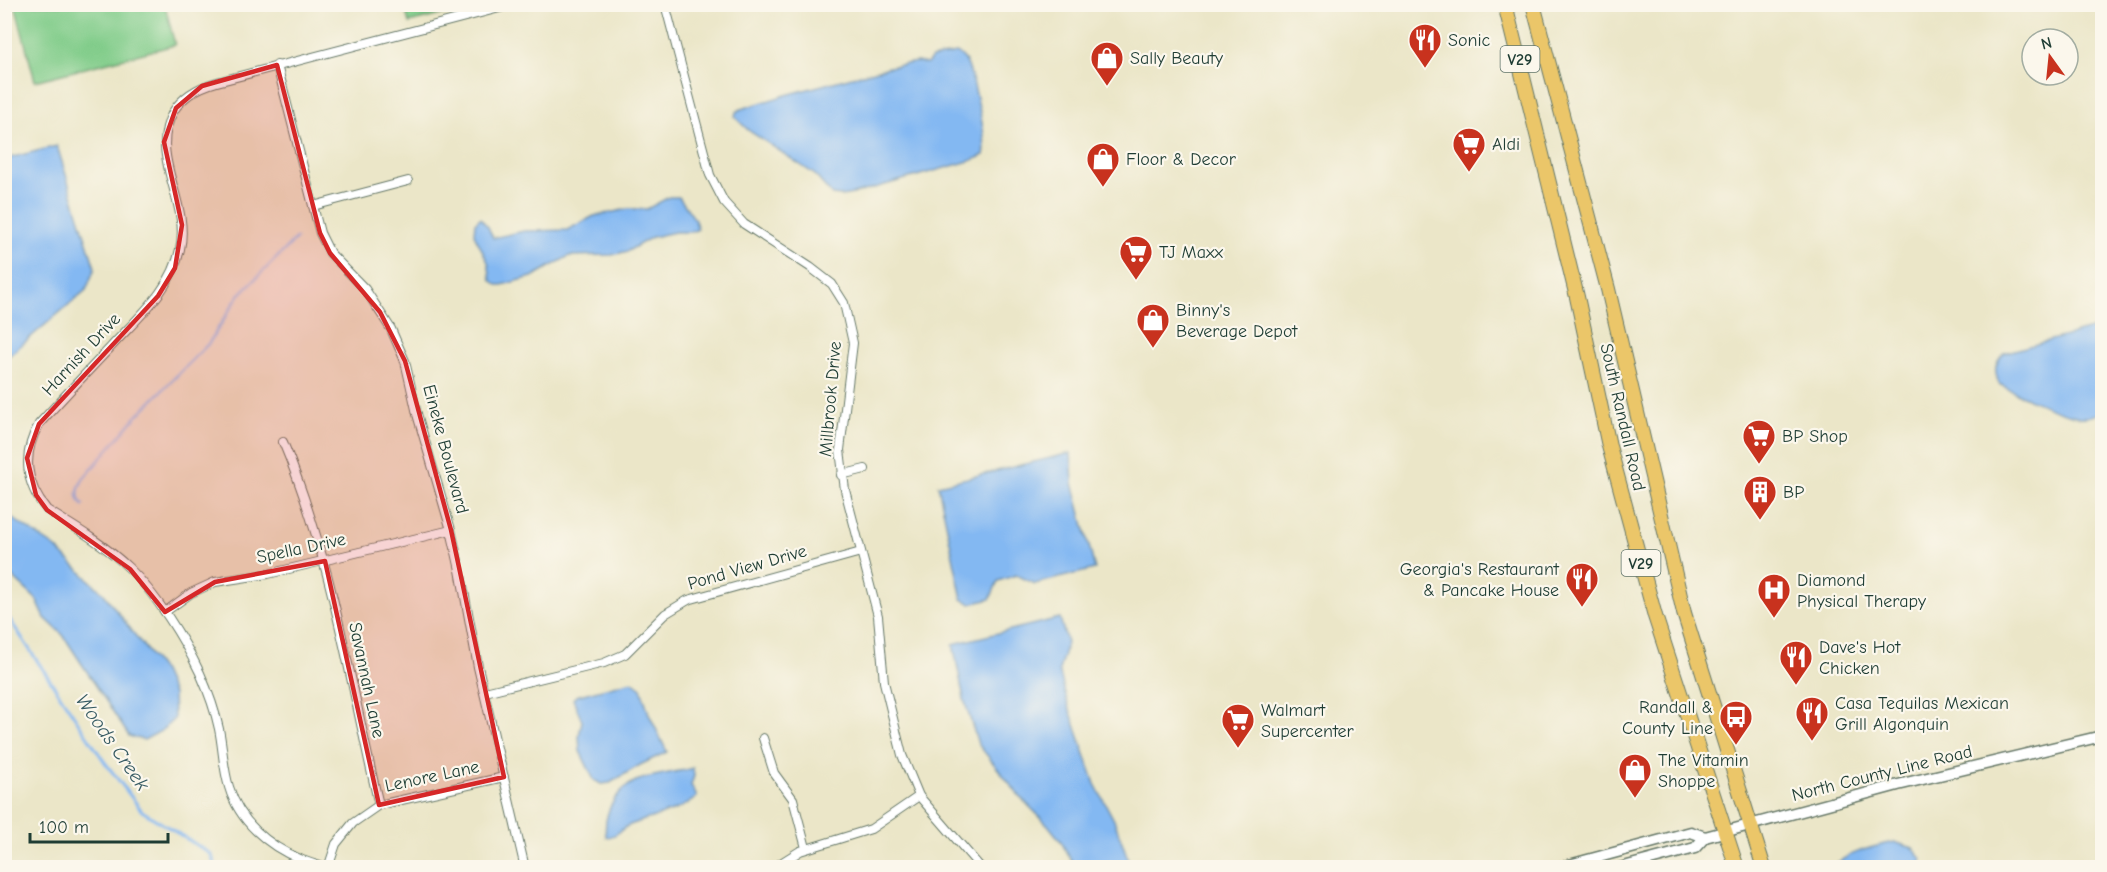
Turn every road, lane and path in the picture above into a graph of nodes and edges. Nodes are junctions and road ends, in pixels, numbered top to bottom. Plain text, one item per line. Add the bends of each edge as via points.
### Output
1 (515, 4) edge
2 (665, 4) edge
3 (1505, 4) edge
4 (1533, 4) edge
5 (277, 65) junction
6 (408, 181) dead end
7 (313, 206) junction
8 (283, 442) dead end
9 (865, 469) dead end
10 (842, 475) junction
11 (451, 530) junction
12 (861, 552) junction
13 (325, 561) junction
14 (165, 612) junction
15 (485, 692) junction
16 (2103, 736) edge
17 (763, 738) dead end
18 (504, 777) junction
19 (919, 796) junction
20 (379, 805) junction
21 (1752, 824) junction
22 (1725, 832) junction
23 (1705, 837) junction
24 (806, 848) junction
25 (327, 867) edge
26 (525, 867) edge
27 (773, 867) edge
28 (981, 867) edge
29 (1558, 867) edge
30 (1620, 867) edge
31 (1737, 867) edge
32 (1764, 867) edge

1 - 5 street, Harnish Drive
2 - 10 street, Millbrook Drive via 717,190 744,224 832,284 844,303 854,344 840,450
3 - 22 main road, South Randall Road / V29 via 1575,285 1609,446 1655,616
4 - 21 main road, South Randall Road / V29 via 1608,289 1684,613
5 - 7 street, Eineke Boulevard
5 - 14 street, Harnish Drive via 202,86 176,108 164,142 182,225 175,268 158,296 39,424 29,445 28,472 41,503 130,569
6 - 7 street
7 - 11 street, Eineke Boulevard via 330,253 365,289 399,346
8 - 13 street, Savannah Lane
9 - 10 street
10 - 12 street, Millbrook Drive
11 - 13 street, Spella Drive
11 - 15 street, Eineke Boulevard
12 - 15 street, Pond View Drive via 695,597 665,614 625,654 604,663
12 - 19 street, Millbrook Drive via 878,616 888,700 902,755
13 - 14 street, Spella Drive via 215,582
13 - 20 street, Savannah Lane
14 - 25 street, Harnish Drive via 192,656 215,711 229,786 240,813 254,830 278,848
15 - 18 street, Eineke Boulevard
16 - 21 street, North County Line Road
17 - 24 street via 774,773 793,799
18 - 20 street, Lenore Lane
18 - 26 street, Eineke Boulevard
19 - 24 street via 870,829
19 - 28 street, Millbrook Drive
20 - 25 street, Lenore Lane via 353,823 336,844
21 - 22 street, North County Line Road
21 - 32 main road, South Randall Road
22 - 23 street, North County Line Road
22 - 31 main road, South Randall Road
23 - 29 street, North County Line Road via 1691,832
23 - 30 street, North County Line Road via 1695,848
24 - 27 street

